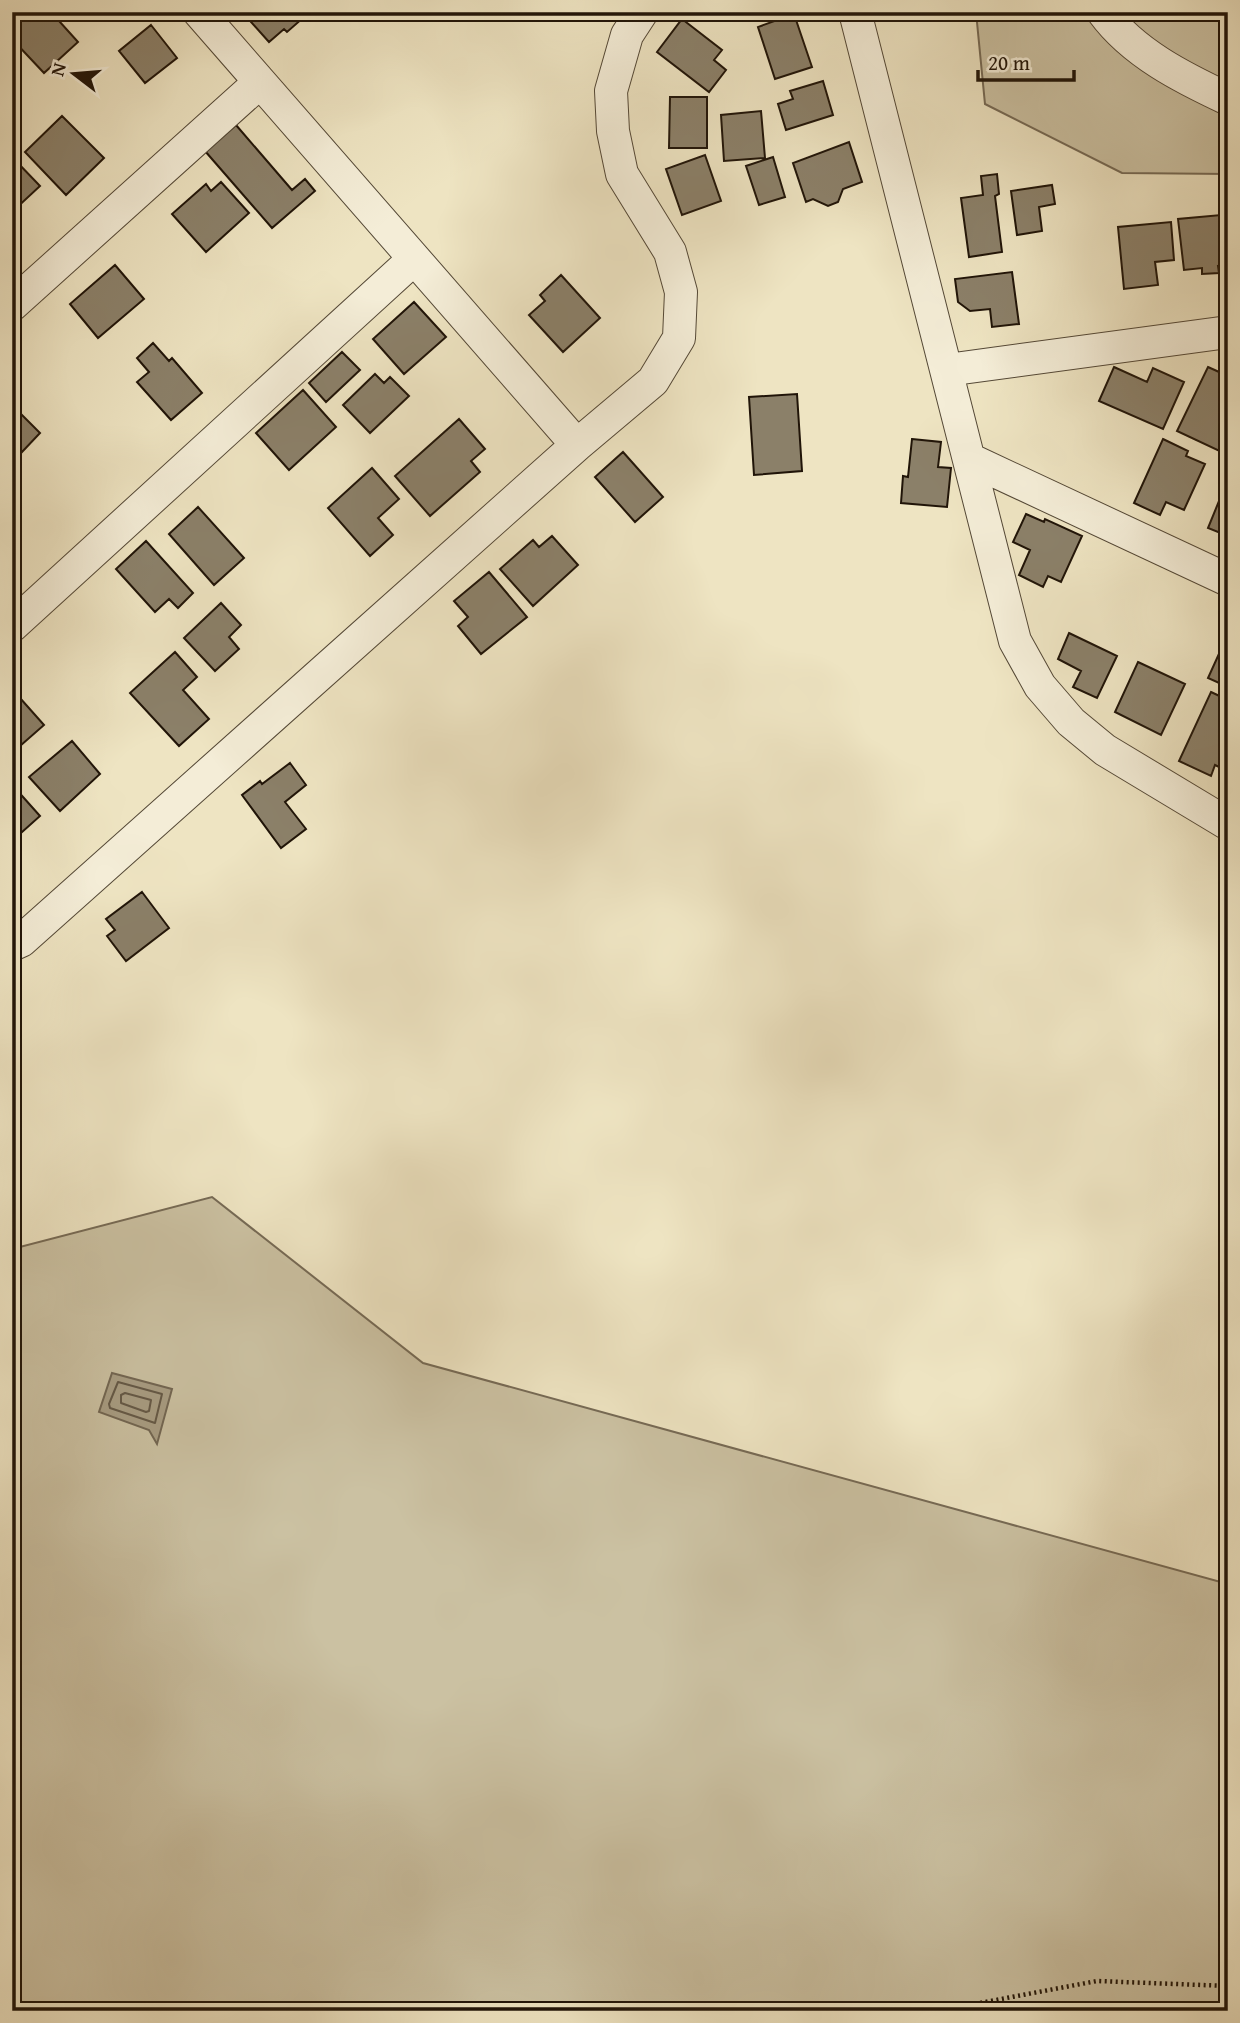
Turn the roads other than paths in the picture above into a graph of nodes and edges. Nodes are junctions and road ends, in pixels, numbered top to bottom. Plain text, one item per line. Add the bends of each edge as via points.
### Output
1 (198, 12) edge
2 (642, 12) edge
3 (855, 12) edge
4 (1102, 12) edge
5 (260, 82) junction
6 (1228, 99) edge
7 (414, 259) junction
8 (12, 305) edge
9 (1224, 335) edge
10 (947, 370) junction
11 (577, 446) junction
12 (969, 459) junction
13 (1228, 580) edge
14 (12, 626) edge
15 (1228, 824) edge
16 (12, 945) edge

1 - 5 street
2 - 11 street via 627,35 611,91 613,131 622,174 670,252 681,292 679,338 653,381
3 - 10 street
4 - 6 street via 1116,31 1173,71
5 - 7 street
5 - 8 street
7 - 11 street
7 - 14 street
9 - 10 street
10 - 12 street
11 - 16 street
12 - 13 street
12 - 15 street via 1015,641 1041,686 1071,722 1105,750

